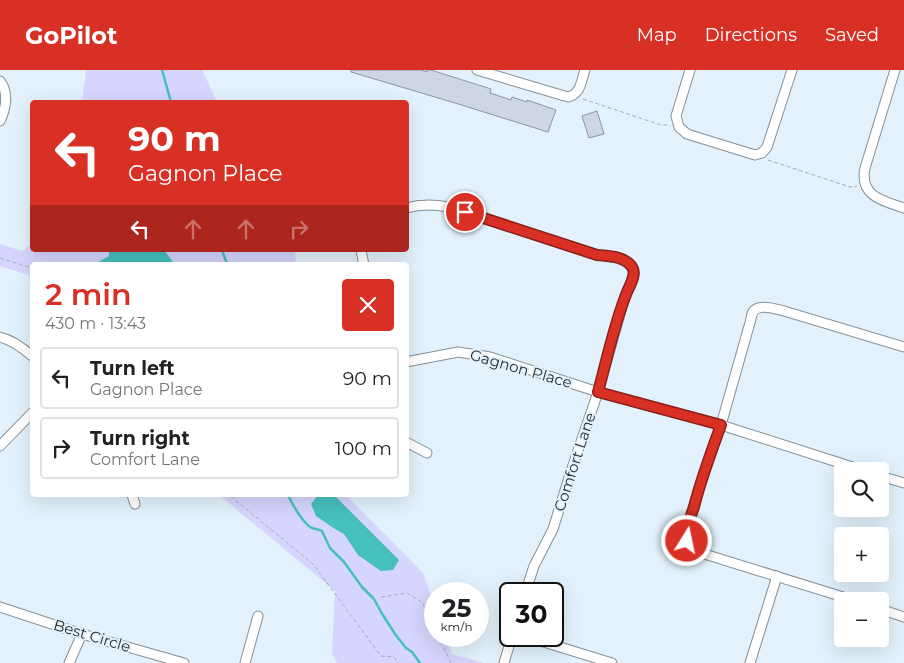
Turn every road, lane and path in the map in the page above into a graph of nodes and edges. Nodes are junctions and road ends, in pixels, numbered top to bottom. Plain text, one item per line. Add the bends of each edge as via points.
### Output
1 (477, 70) edge
2 (585, 70) edge
3 (690, 70) edge
4 (792, 70) edge
5 (895, 70) edge
6 (0, 81) edge
7 (572, 96) junction
8 (0, 121) edge
9 (678, 125) junction
10 (758, 155) junction
11 (865, 184) junction
12 (409, 207) edge
13 (904, 208) edge
14 (0, 258) edge
15 (30, 267) edge
16 (0, 337) edge
17 (904, 347) edge
18 (30, 354) edge
19 (409, 361) edge
20 (598, 392) junction
21 (30, 415) edge
22 (721, 425) junction
23 (409, 444) edge
24 (0, 446) edge
25 (427, 453) dead end
26 (837, 462) edge
27 (889, 479) edge
28 (904, 483) edge
29 (133, 497) edge
30 (233, 497) edge
31 (135, 504) dead end
32 (777, 576) junction
33 (529, 582) edge
34 (834, 594) edge
35 (381, 597) dead end
36 (424, 606) edge
37 (0, 607) edge
38 (889, 612) edge
39 (258, 616) dead end
40 (904, 616) edge
41 (82, 634) junction
42 (443, 647) edge
43 (509, 647) edge
44 (560, 647) edge
45 (69, 663) edge
46 (184, 663) edge
47 (245, 663) edge
48 (398, 663) edge
49 (451, 663) edge
50 (504, 663) edge
51 (612, 663) edge
52 (750, 663) edge

1 - 7 street
2 - 7 street via 579,89
3 - 9 street via 676,116
4 - 10 street via 767,147
5 - 11 street via 865,168
6 - 8 street via 6,94
7 - 9 path via 661,125
9 - 10 street via 688,134
10 - 11 path via 850,187
11 - 13 street via 876,198
12 - 20 street, Comfort Lane via 434,204 448,207 597,255 626,261 634,273
14 - 15 path
16 - 18 street
17 - 22 street via 784,310 765,306 757,309 751,314
19 - 20 street, Gagnon Place via 458,352 474,354
20 - 22 street, Gagnon Place
20 - 33 street, Comfort Lane via 553,529
21 - 24 street
22 - 26 street, Gagnon Place
22 - 32 street via 688,525 687,545 698,552
23 - 25 street
27 - 28 street
29 - 31 street
30 - 48 path via 313,564 381,656 394,657
32 - 34 street
32 - 52 street
35 - 36 path via 406,593
37 - 41 street, Best Circle
38 - 40 street
39 - 47 street
41 - 45 street
41 - 46 street, Best Circle
42 - 49 path
43 - 50 street
44 - 51 street

